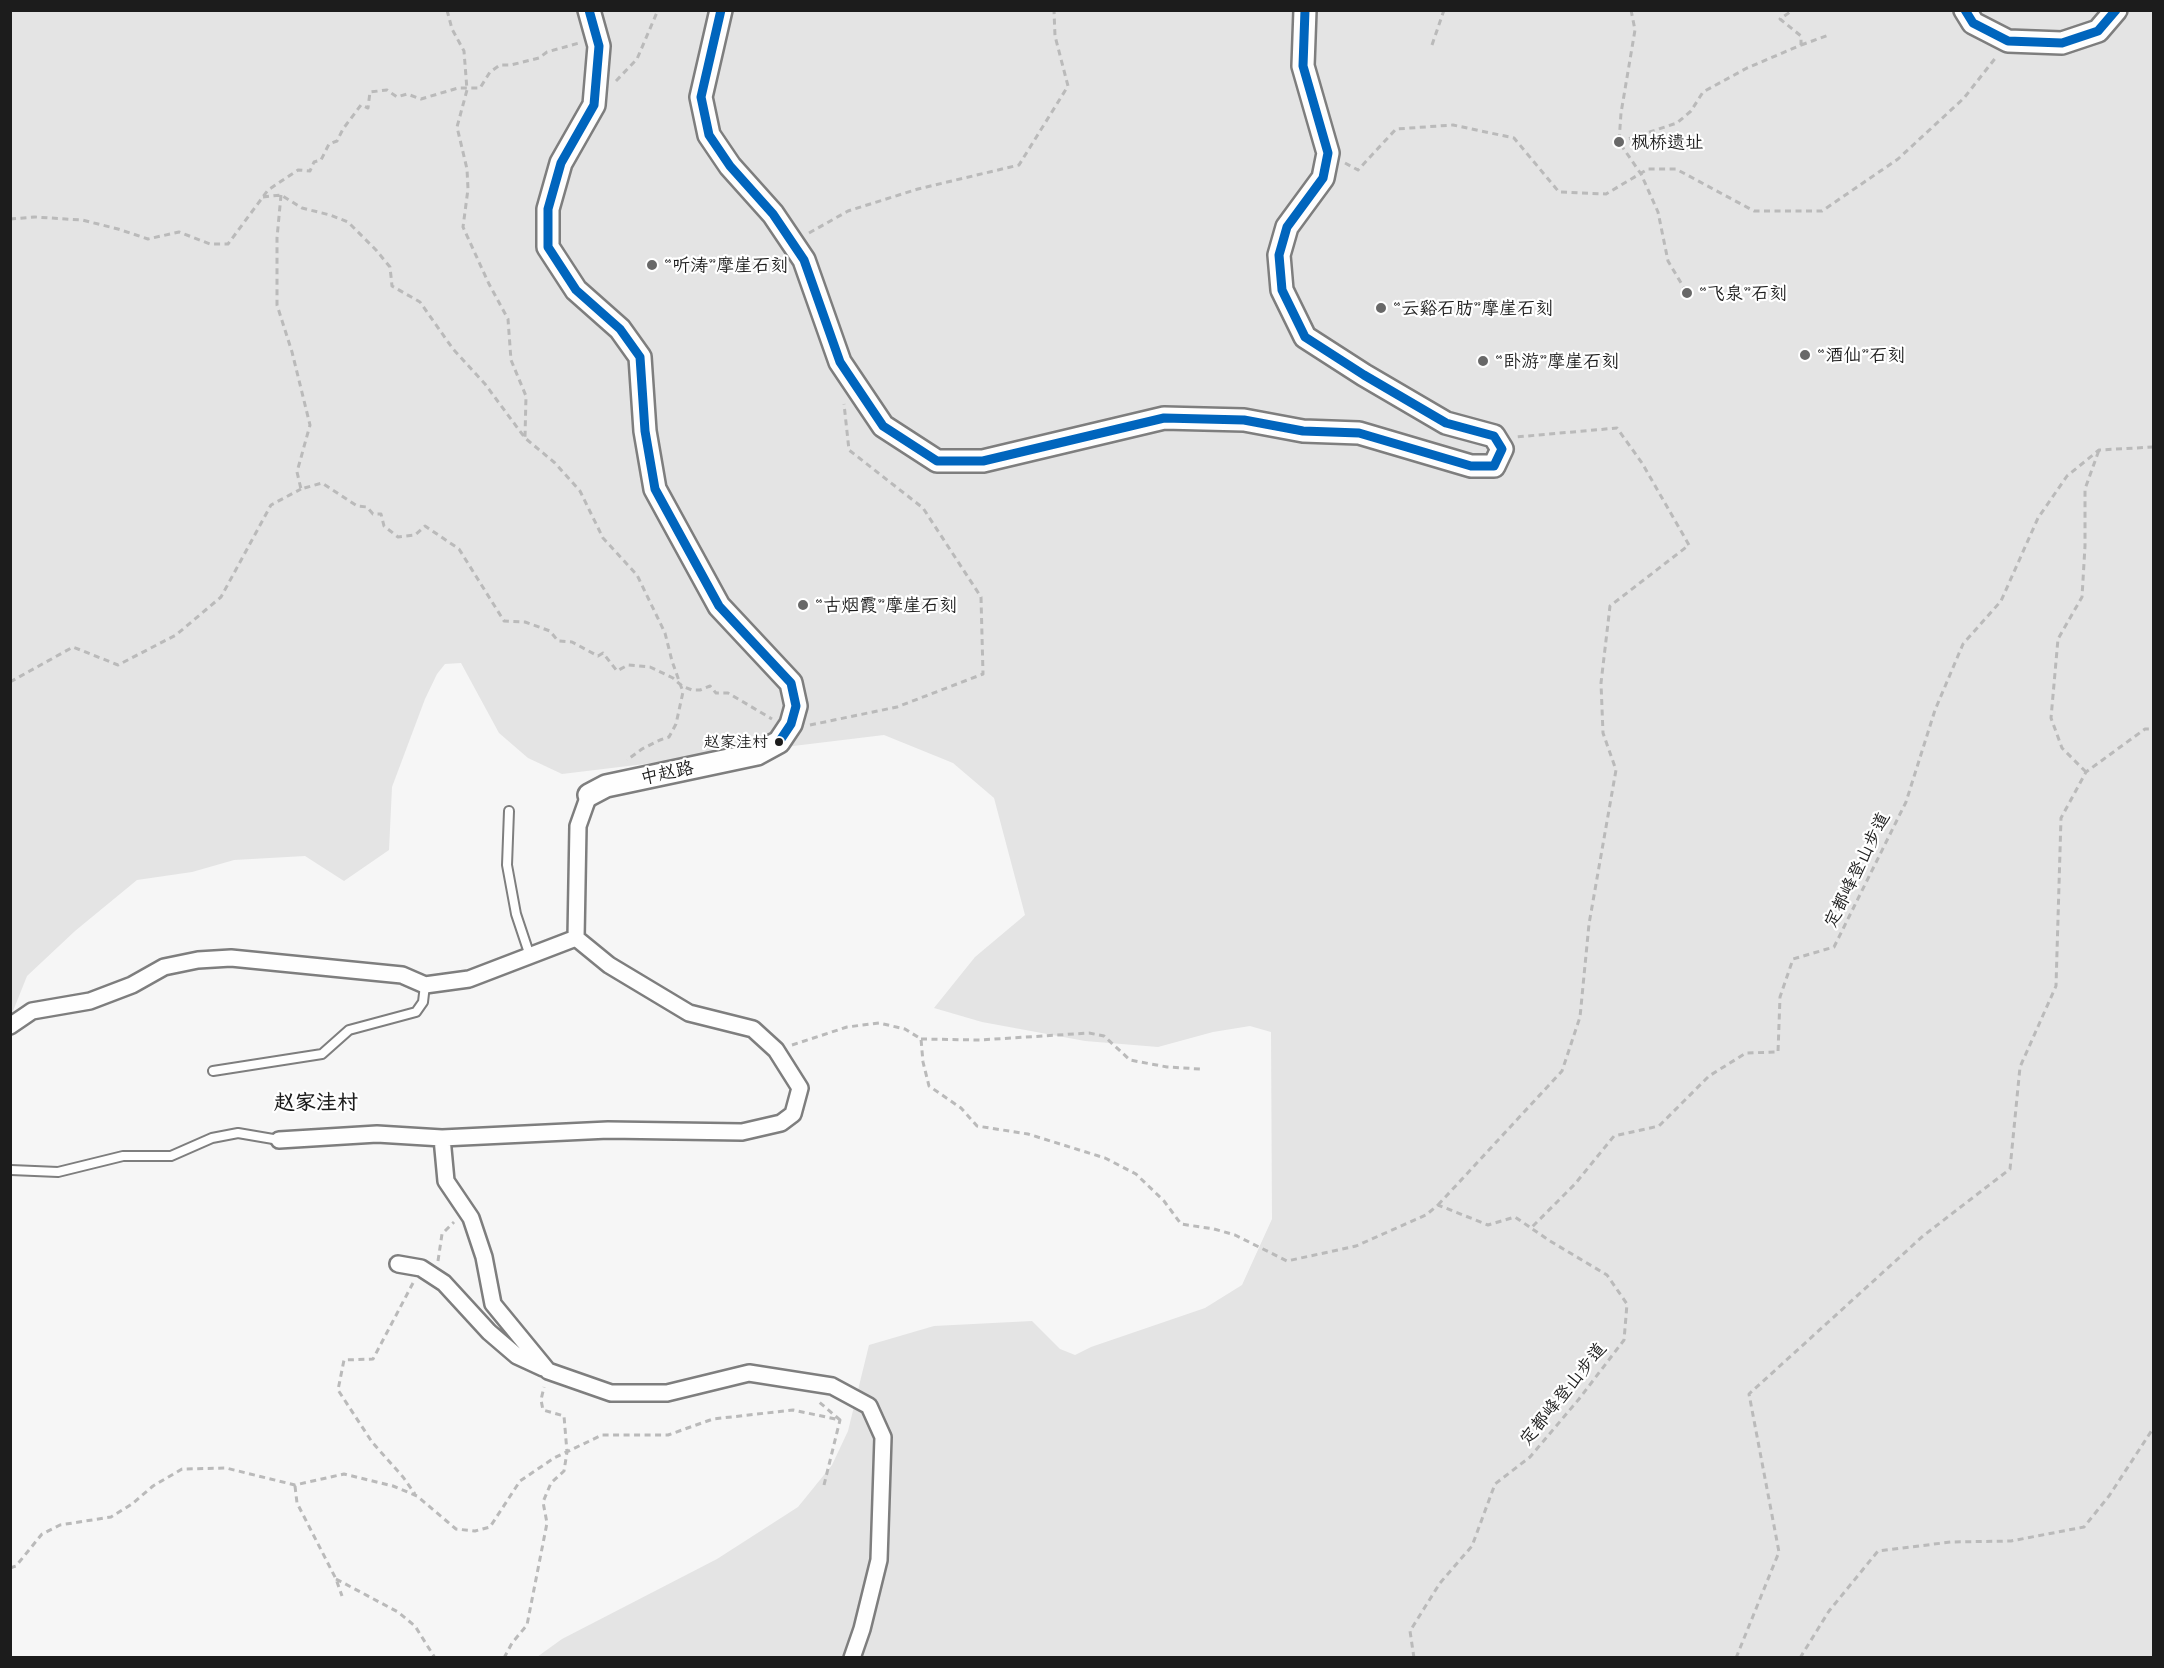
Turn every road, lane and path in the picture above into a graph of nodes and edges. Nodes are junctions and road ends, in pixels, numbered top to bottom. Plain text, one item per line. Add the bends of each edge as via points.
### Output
1 (447, 10) edge
2 (589, 10) edge
3 (658, 10) edge
4 (721, 10) edge
5 (1054, 10) edge
6 (1305, 10) edge
7 (1444, 10) edge
8 (1631, 10) edge
9 (1793, 10) edge
10 (1965, 10) edge
11 (2116, 10) edge
12 (1829, 35) dead end
13 (597, 39) junction
14 (2008, 41) junction
15 (1432, 45) dead end
16 (1801, 45) junction
17 (615, 82) dead end
18 (467, 90) junction
19 (1619, 142) junction
20 (1328, 153) junction
21 (1641, 174) junction
22 (281, 195) junction
23 (263, 197) junction
24 (10, 219) edge
25 (792, 242) junction
26 (1687, 293) dead end
27 (843, 395) dead end
28 (525, 438) junction
29 (1496, 439) junction
30 (2154, 447) edge
31 (2099, 450) junction
32 (301, 489) junction
33 (10, 682) edge
34 (682, 686) junction
35 (2154, 729) edge
36 (788, 730) junction
37 (2086, 772) junction
38 (628, 782) junction
39 (589, 795) joint
40 (509, 811) dead end
41 (576, 938) junction
42 (530, 956) junction
43 (425, 985) junction
44 (10, 1026) edge
45 (921, 1039) junction
46 (776, 1050) junction
47 (1200, 1069) dead end
48 (213, 1071) dead end
49 (442, 1138) junction
50 (279, 1140) joint
51 (11, 1170) edge
52 (1438, 1204) junction
53 (466, 1211) junction
54 (1531, 1228) junction
55 (398, 1264) dead end
56 (421, 1268) junction
57 (436, 1278) junction
58 (548, 1371) junction
59 (818, 1401) dead end
60 (840, 1420) junction
61 (2154, 1427) edge
62 (567, 1452) junction
63 (295, 1485) junction
64 (824, 1485) dead end
65 (417, 1496) junction
66 (10, 1568) edge
67 (336, 1578) junction
68 (342, 1596) dead end
69 (435, 1658) edge
70 (504, 1658) edge
71 (852, 1658) edge
72 (1414, 1658) edge
73 (1736, 1658) edge
74 (1800, 1658) edge

1 - 18 path via 464,51
2 - 13 street
3 - 17 path via 637,58
4 - 25 street via 701,97 709,135
5 - 25 path via 1055,36 1068,86 1019,165 918,189 849,211
6 - 20 street via 1303,66
7 - 15 path
8 - 19 path via 1635,30
9 - 16 path via 1780,19 1801,36
10 - 14 street via 1973,23
11 - 14 street via 2098,31 2062,43
12 - 16 path
13 - 18 path via 500,65 480,88
13 - 36 street via 594,105 561,163 548,209 548,247 576,290 620,329 640,357 645,431 655,489 719,606 791,683 796,706
14 - 21 path via 1964,98 1906,151 1821,211 1754,212 1676,169 1648,169
16 - 19 path via 1703,92 1691,111 1677,123
18 - 23 path via 458,88 421,99 407,94 397,97 387,90 370,92 368,108 361,105 337,141 329,144 310,171 298,170
18 - 28 path via 457,127 467,169 463,227 508,319 511,360 526,396
19 - 21 path
20 - 21 path via 1358,170 1396,129 1453,125 1514,138 1559,192 1606,194
20 - 29 street via 1323,178 1287,227 1280,255 1282,290 1305,337 1446,423
21 - 26 path via 1658,212 1668,261
22 - 23 path
22 - 28 path via 302,208 348,222 390,267 392,286 420,302
22 - 32 path via 277,305 310,425 297,471
23 - 24 path via 228,244 210,244 179,232 148,239 82,220
25 - 29 street via 804,260 840,362 883,426 937,461 983,461 1164,418 1244,420 1303,431 1359,433 1471,466 1494,466 1502,449
27 - 36 path via 849,450 923,508 981,597 983,674 897,707
28 - 34 path via 580,491 603,538 637,575 665,633
29 - 52 path via 1617,428 1689,545 1610,606 1601,683 1603,733 1616,770 1589,924 1580,1017 1562,1071
30 - 31 path
31 - 37 path via 2085,489 2082,597 2058,639 2051,718 2062,748
31 - 54 path, 定都峰登山步道 via 2067,477 2038,518 2001,601 1963,644 1935,710 1906,801 1834,947 1793,959 1780,997 1778,1052 1746,1053 1708,1076 1659,1126 1614,1136 1575,1184
32 - 33 path via 271,505 221,597 176,635 118,665 73,647
32 - 34 path via 322,483 357,506 381,514 384,526 398,537 415,535 425,526 459,549 504,621 525,622 598,656 603,653 617,672 628,665 650,667
34 - 36 path via 700,690 710,686 716,693 728,693
34 - 38 path via 676,723 669,737 621,764
35 - 37 path via 2145,729
36 - 38 street, 中赵路 via 779,742 757,754
37 - 73 path via 2061,818 2056,986 2020,1067 2010,1169 1923,1236 1749,1394 1779,1552
38 - 39 street, 中赵路 via 606,786
39 - 41 street via 578,826
40 - 42 lane via 507,865 516,914
41 - 42 street
41 - 46 street via 609,965 689,1013 753,1029
42 - 43 street via 469,979
43 - 44 street via 402,975 231,958 198,960 164,968 90,1002 32,1011
43 - 48 lane via 423,1002 416,1012 349,1030 322,1054
45 - 46 path via 904,1029 879,1023 847,1027
45 - 47 path via 980,1040 1089,1033 1104,1036 1130,1060
45 - 52 path via 929,1086 977,1126 1028,1134 1105,1158 1136,1174 1182,1224 1235,1235 1287,1261 1356,1246 1426,1215
46 - 49 street via 800,1088 793,1114 781,1123 742,1132 608,1130
49 - 50 street via 377,1134
49 - 53 street via 446,1181
50 - 51 lane via 238,1133 212,1138 171,1156 123,1156 58,1172
52 - 54 path via 1488,1225 1515,1217
53 - 57 path via 442,1234
53 - 58 street via 484,1257 493,1304
54 - 72 path, 定都峰登山步道 via 1607,1275 1627,1304 1624,1340 1530,1456 1495,1484 1472,1546 1440,1583 1410,1631
55 - 56 street
56 - 57 street
56 - 65 path via 373,1359 344,1360 338,1390 372,1442
57 - 58 street via 517,1356
58 - 62 path via 541,1400 543,1410 564,1416
58 - 71 street via 611,1393 667,1393 749,1373 832,1386 869,1406 883,1437 879,1560
59 - 60 path
60 - 62 path via 793,1410 713,1419 668,1435 602,1435
60 - 64 path
61 - 74 path via 2084,1527 2011,1541 1951,1542 1878,1551 1829,1611
62 - 65 path via 520,1481 490,1527 475,1531 456,1529
62 - 70 path via 564,1471 551,1483 543,1502 547,1523 527,1625
63 - 65 path via 344,1474
63 - 66 path via 226,1468 182,1469 111,1517 60,1525 42,1534
63 - 67 path via 297,1503
67 - 68 path
67 - 69 path via 398,1612 415,1626

